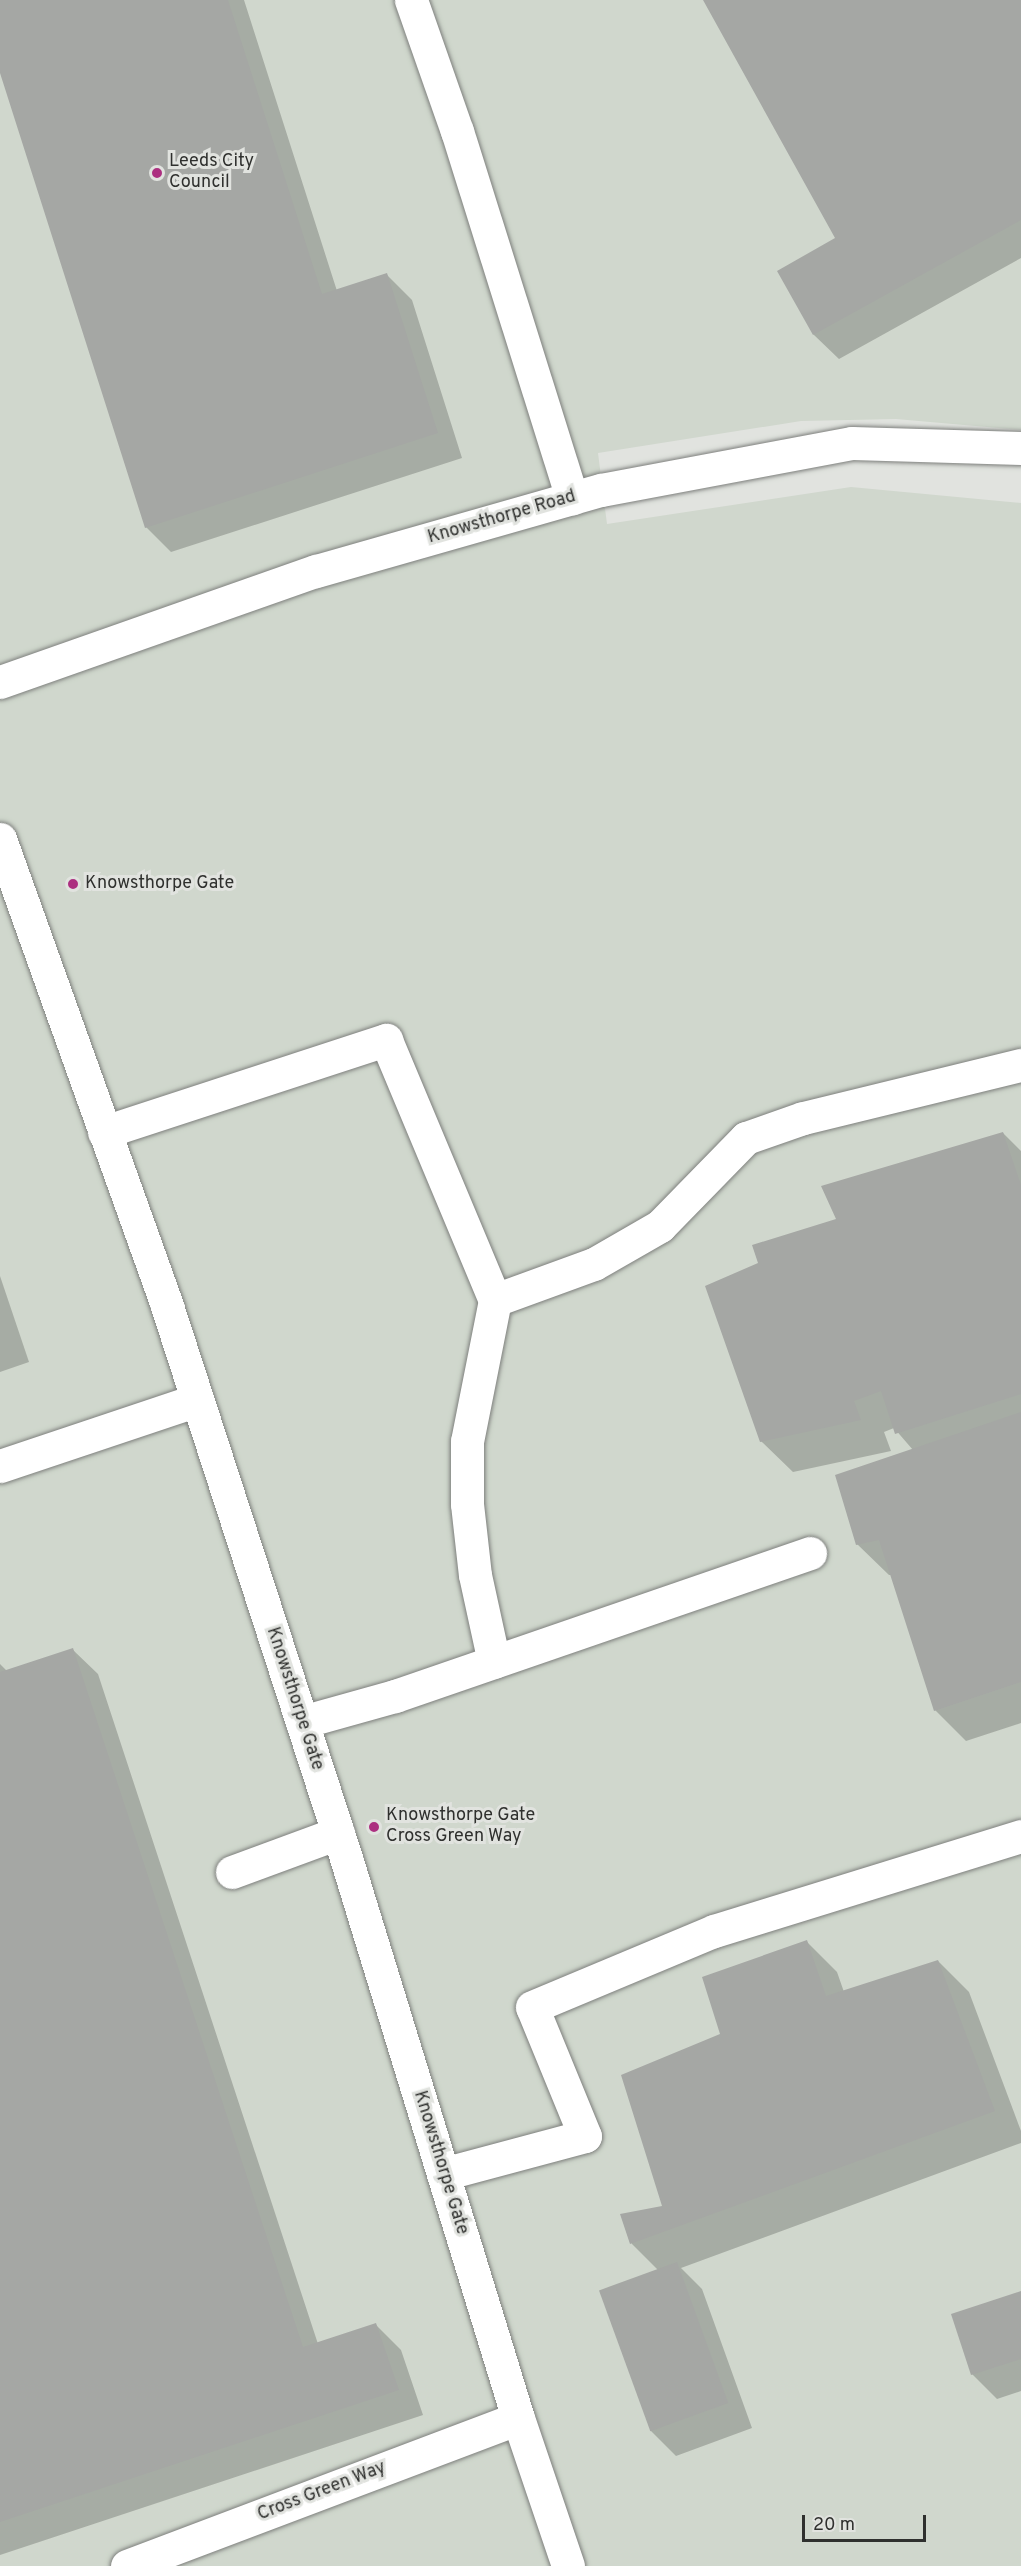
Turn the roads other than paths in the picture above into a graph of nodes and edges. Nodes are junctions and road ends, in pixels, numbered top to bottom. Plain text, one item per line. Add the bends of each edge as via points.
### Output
1 (411, 0) edge
2 (1021, 448) edge
3 (572, 498) junction
4 (0, 681) edge
5 (1, 846) edge
6 (1021, 1065) edge
7 (104, 1132) junction
8 (495, 1300) junction
9 (197, 1400) junction
10 (0, 1466) edge
11 (810, 1553) dead end
12 (494, 1662) junction
13 (302, 1722) junction
14 (338, 1833) junction
15 (1021, 1836) edge
16 (232, 1872) dead end
17 (443, 2174) junction
18 (518, 2418) junction
19 (127, 2566) edge
20 (568, 2566) edge

1 - 3 street
2 - 3 street, Knowsthorpe Road via 852,443
3 - 4 street, Knowsthorpe Road via 316,571
5 - 7 street, Knowsthorpe Gate
6 - 8 street via 803,1118 746,1138 660,1226 594,1264
7 - 8 street via 386,1040
7 - 9 street, Knowsthorpe Gate
8 - 12 street via 467,1441 467,1504 475,1575
9 - 10 street
9 - 13 street, Knowsthorpe Gate
11 - 12 street
12 - 13 street
13 - 14 street, Knowsthorpe Gate
14 - 16 street
14 - 17 street, Knowsthorpe Gate
15 - 17 street via 714,1931 532,2007 585,2136
17 - 18 street, Knowsthorpe Gate
18 - 19 street, Cross Green Way
18 - 20 street, Knowsthorpe Gate

